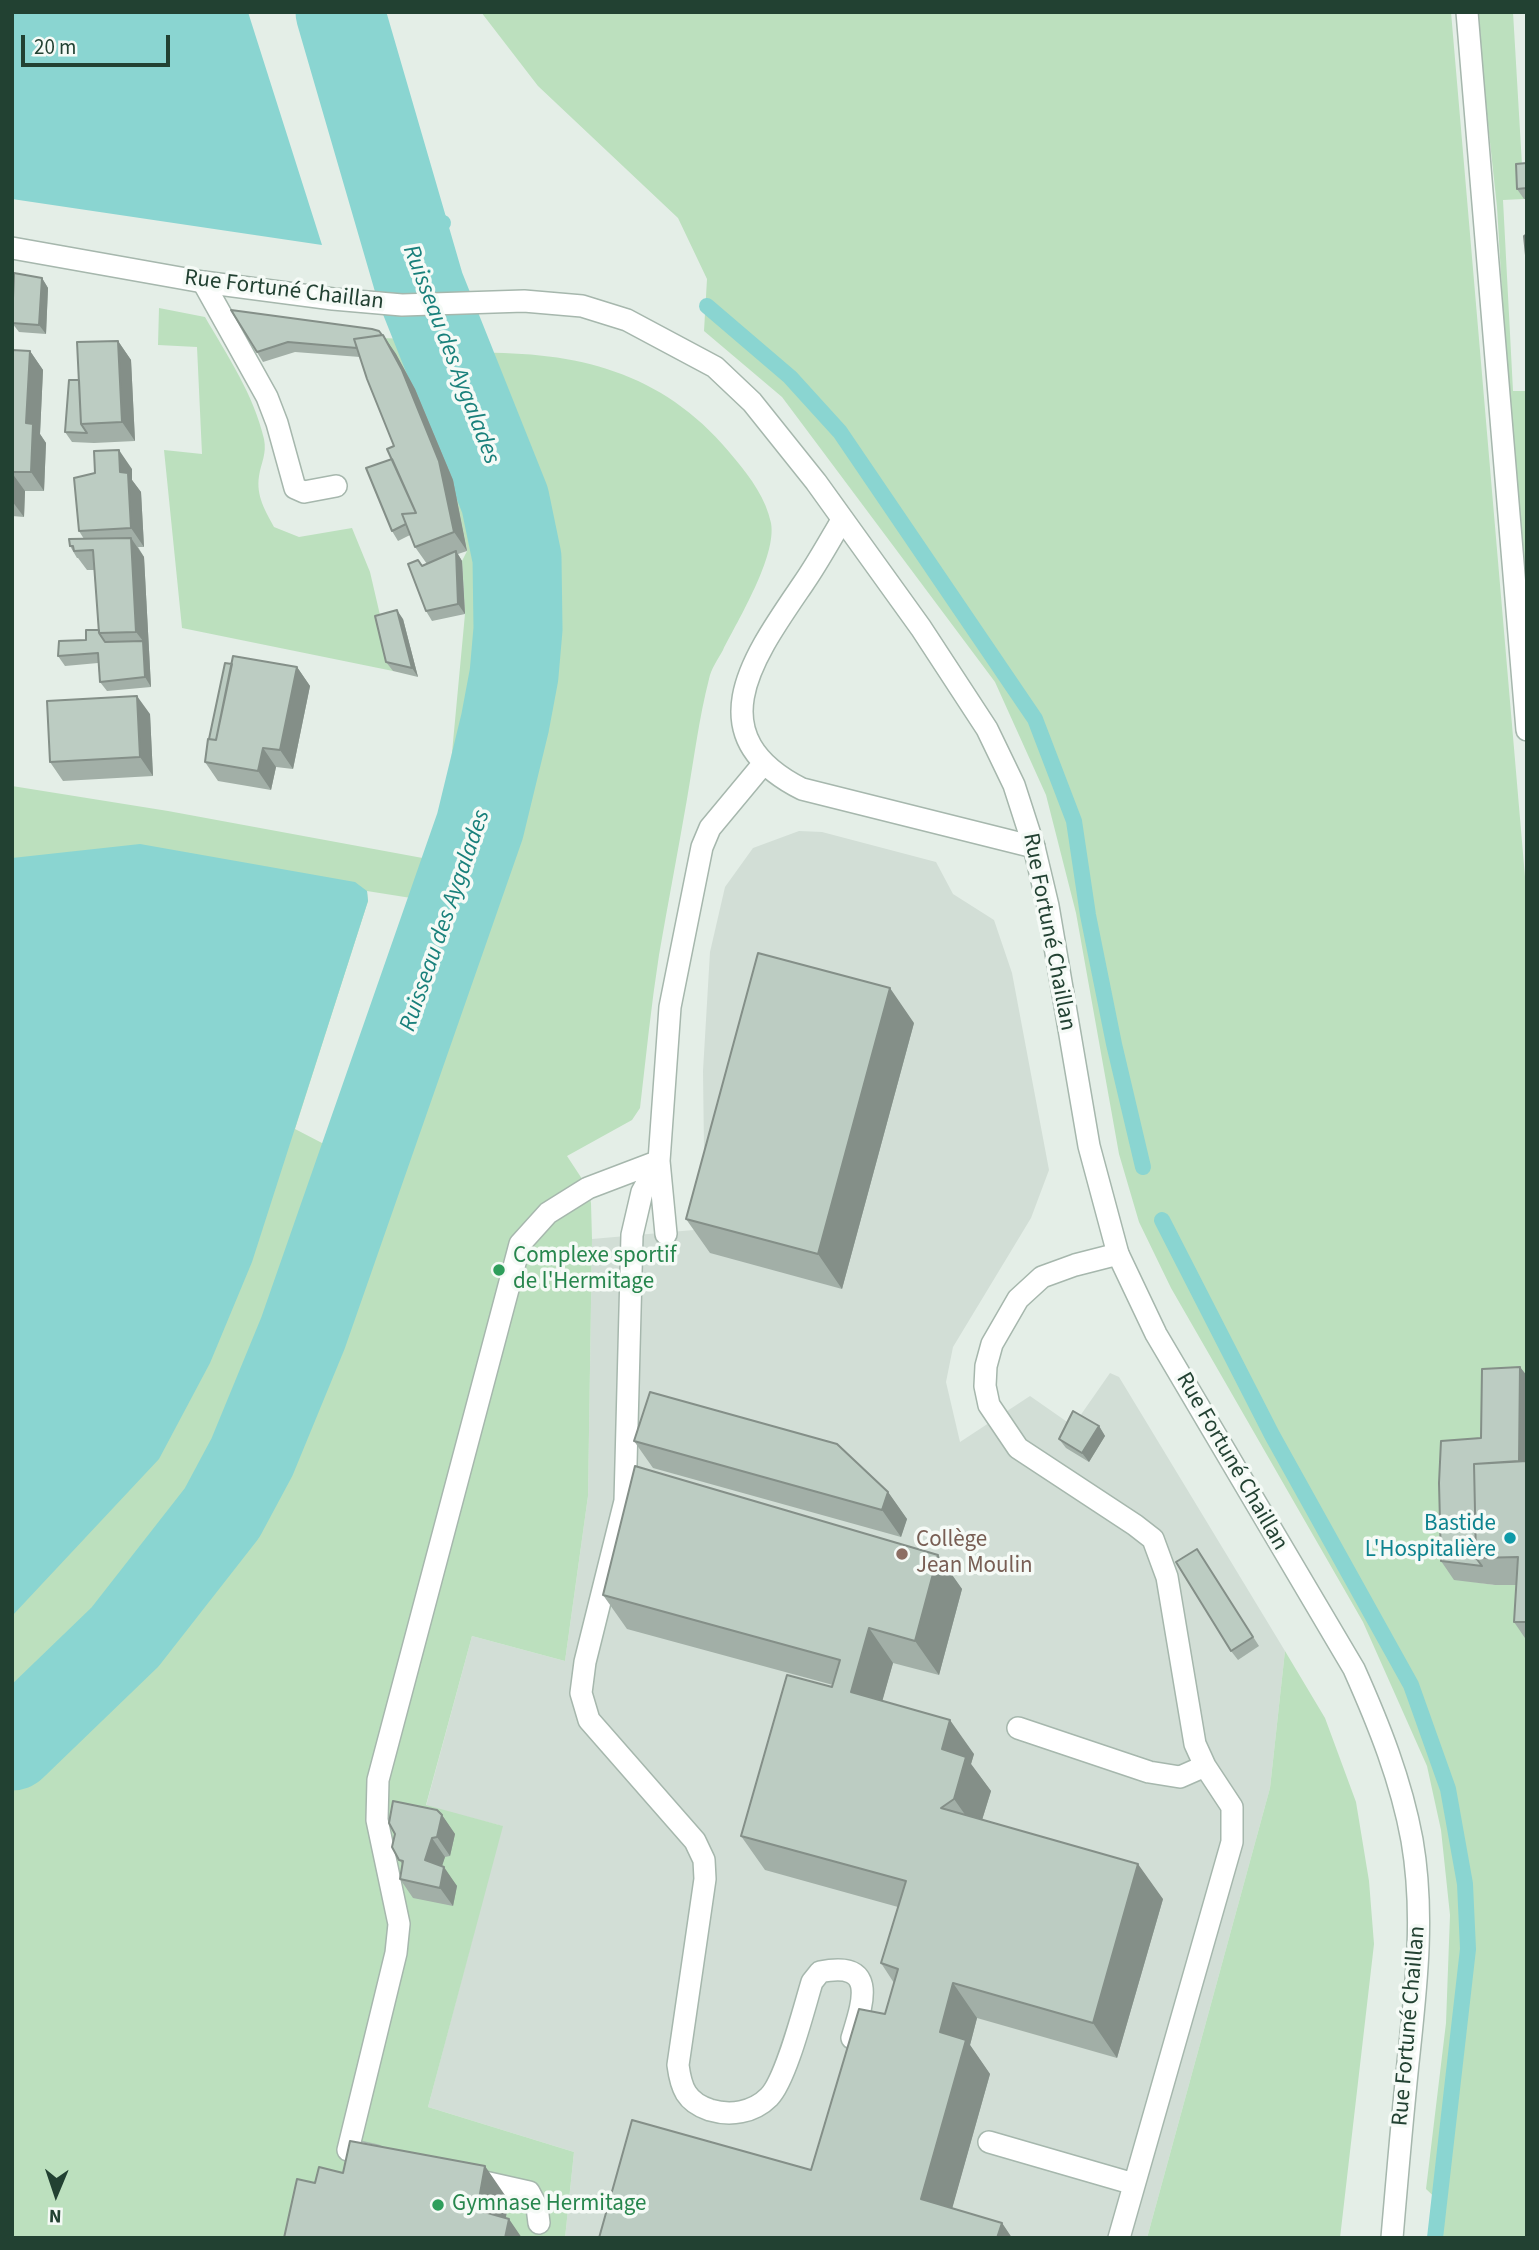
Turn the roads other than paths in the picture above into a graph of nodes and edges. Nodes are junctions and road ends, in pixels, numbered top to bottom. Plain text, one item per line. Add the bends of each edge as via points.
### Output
1 (1467, 12) edge
2 (12, 248) edge
3 (203, 282) junction
4 (336, 486) dead end
5 (842, 520) junction
6 (1527, 730) edge
7 (764, 763) junction
8 (1034, 847) junction
9 (659, 1161) junction
10 (666, 1234) dead end
11 (1118, 1254) junction
12 (1018, 1728) dead end
13 (1205, 1766) junction
14 (846, 2059) edge
15 (989, 2142) dead end
16 (394, 2161) edge
17 (455, 2175) edge
18 (1134, 2185) junction
19 (539, 2224) dead end
20 (1119, 2238) edge
21 (1392, 2238) edge

1 - 6 street
2 - 3 street, Rue Fortuné Chaillan
3 - 4 street via 267,397 295,488 304,492
3 - 5 street, Rue Fortuné Chaillan via 402,305 524,301 582,306 627,320 715,367 752,402
5 - 7 street via 754,664 743,693 741,722
5 - 8 street, Rue Fortuné Chaillan via 987,729 1014,785
7 - 8 street via 803,789
7 - 9 street via 710,828 702,846 670,1007
8 - 11 street, Rue Fortuné Chaillan via 1089,1146
9 - 10 street
9 - 14 street via 642,1192 632,1236 625,1501 581,1693 589,1720 695,1841 704,1860 678,2066 681,2087 694,2103 734,2114 769,2097 780,2081 812,1982 820,1972 838,1968 855,1974 864,1997
9 - 16 street via 588,1188 548,1213 520,1244 378,1780 377,1820 399,1924 348,2150
11 - 13 street via 1042,1277 1018,1299 992,1344 985,1386 989,1405 1018,1448 1153,1539 1167,1577 1195,1744
11 - 21 street, Rue Fortuné Chaillan via 1156,1334 1354,1670 1397,1777 1414,1854 1420,1953
12 - 13 street via 1154,1773 1180,1777
13 - 18 street via 1232,1807 1232,1842
15 - 18 street
17 - 19 street via 529,2192
18 - 20 street

